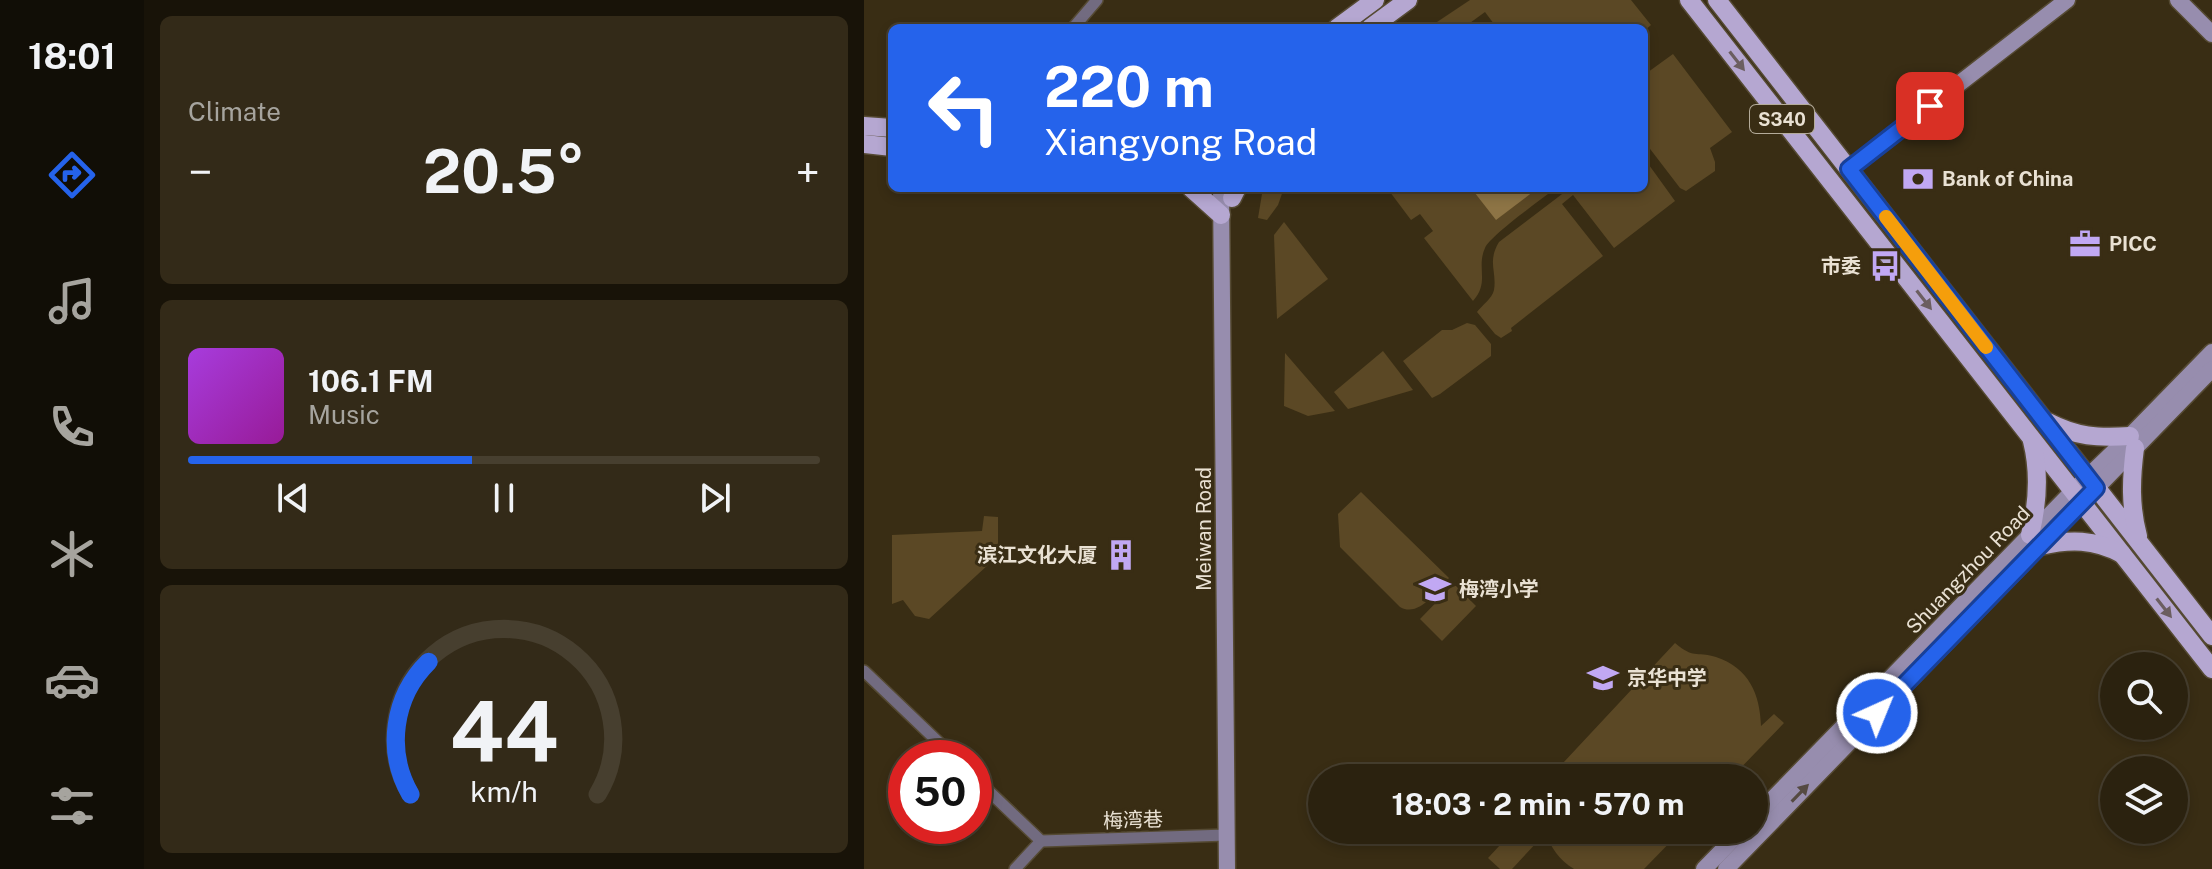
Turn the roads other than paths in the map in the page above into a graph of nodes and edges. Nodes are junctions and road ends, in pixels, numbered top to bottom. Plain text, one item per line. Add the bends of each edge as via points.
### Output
1 (1097, 0) edge
2 (1375, 0) edge
3 (1408, 0) edge
4 (1689, 0) edge
5 (1717, 0) edge
6 (2067, 0) edge
7 (2178, 0) edge
8 (1076, 24) edge
9 (1342, 24) edge
10 (1375, 24) edge
11 (2212, 34) edge
12 (864, 126) edge
13 (888, 128) edge
14 (864, 144) edge
15 (888, 147) edge
16 (1849, 169) junction
17 (1206, 192) edge
18 (1228, 198) edge
19 (2212, 352) edge
20 (2002, 367) junction
21 (2212, 369) edge
22 (1986, 379) junction
23 (2043, 420) junction
24 (2030, 434) junction
25 (2132, 442) junction
26 (2092, 482) junction
27 (2078, 496) junction
28 (2035, 541) junction
29 (2139, 543) junction
30 (2123, 555) junction
31 (2155, 562) junction
32 (2139, 575) junction
33 (1996, 581) junction
34 (2212, 636) edge
35 (2212, 669) edge
36 (864, 671) edge
37 (936, 740) edge
38 (992, 794) edge
39 (1768, 804) edge
40 (1227, 835) junction
41 (1041, 841) junction
42 (1728, 844) edge
43 (1015, 869) edge
44 (1227, 869) edge
45 (1237, 869) edge
46 (1704, 869) edge
47 (1726, 869) edge

1 - 8 street
2 - 9 main road
3 - 10 main road
4 -> 22 main road, S340
5 - 16 main road, S340
6 - 16 street
7 - 11 street
12 - 13 main road
14 - 15 main road
16 - 20 main road, S340
17 - 18 main road
18 - 40 street, Meiwan Road
18 - 45 street, Meiwan Road
19 - 25 street, Shuangzhou Road
20 - 22 main road
20 - 23 main road, S340
21 - 25 street, Shuangzhou Road
22 - 24 main road, S340
23 - 25 main road via 2080,435
23 - 26 main road, S340
24 - 27 main road, S340
24 - 28 main road via 2038,486
25 - 26 street, Shuangzhou Road
25 - 29 main road via 2133,520
26 - 27 street, Shuangzhou Road
26 - 29 main road, S340
27 - 28 street, Shuangzhou Road
27 - 30 main road, S340
28 - 30 main road via 2091,541
28 - 33 street, Shuangzhou Road
29 - 31 main road, S340
30 - 32 main road, S340
31 - 32 main road
31 - 34 main road, S340
32 -> 35 main road, S340
33 - 39 street, Shuangzhou Road
47 -> 33 street, Shuangzhou Road
36 - 37 street
38 - 41 street
40 - 41 street, 梅湾巷
40 - 44 street, Meiwan Road
41 - 43 street
42 - 46 street

